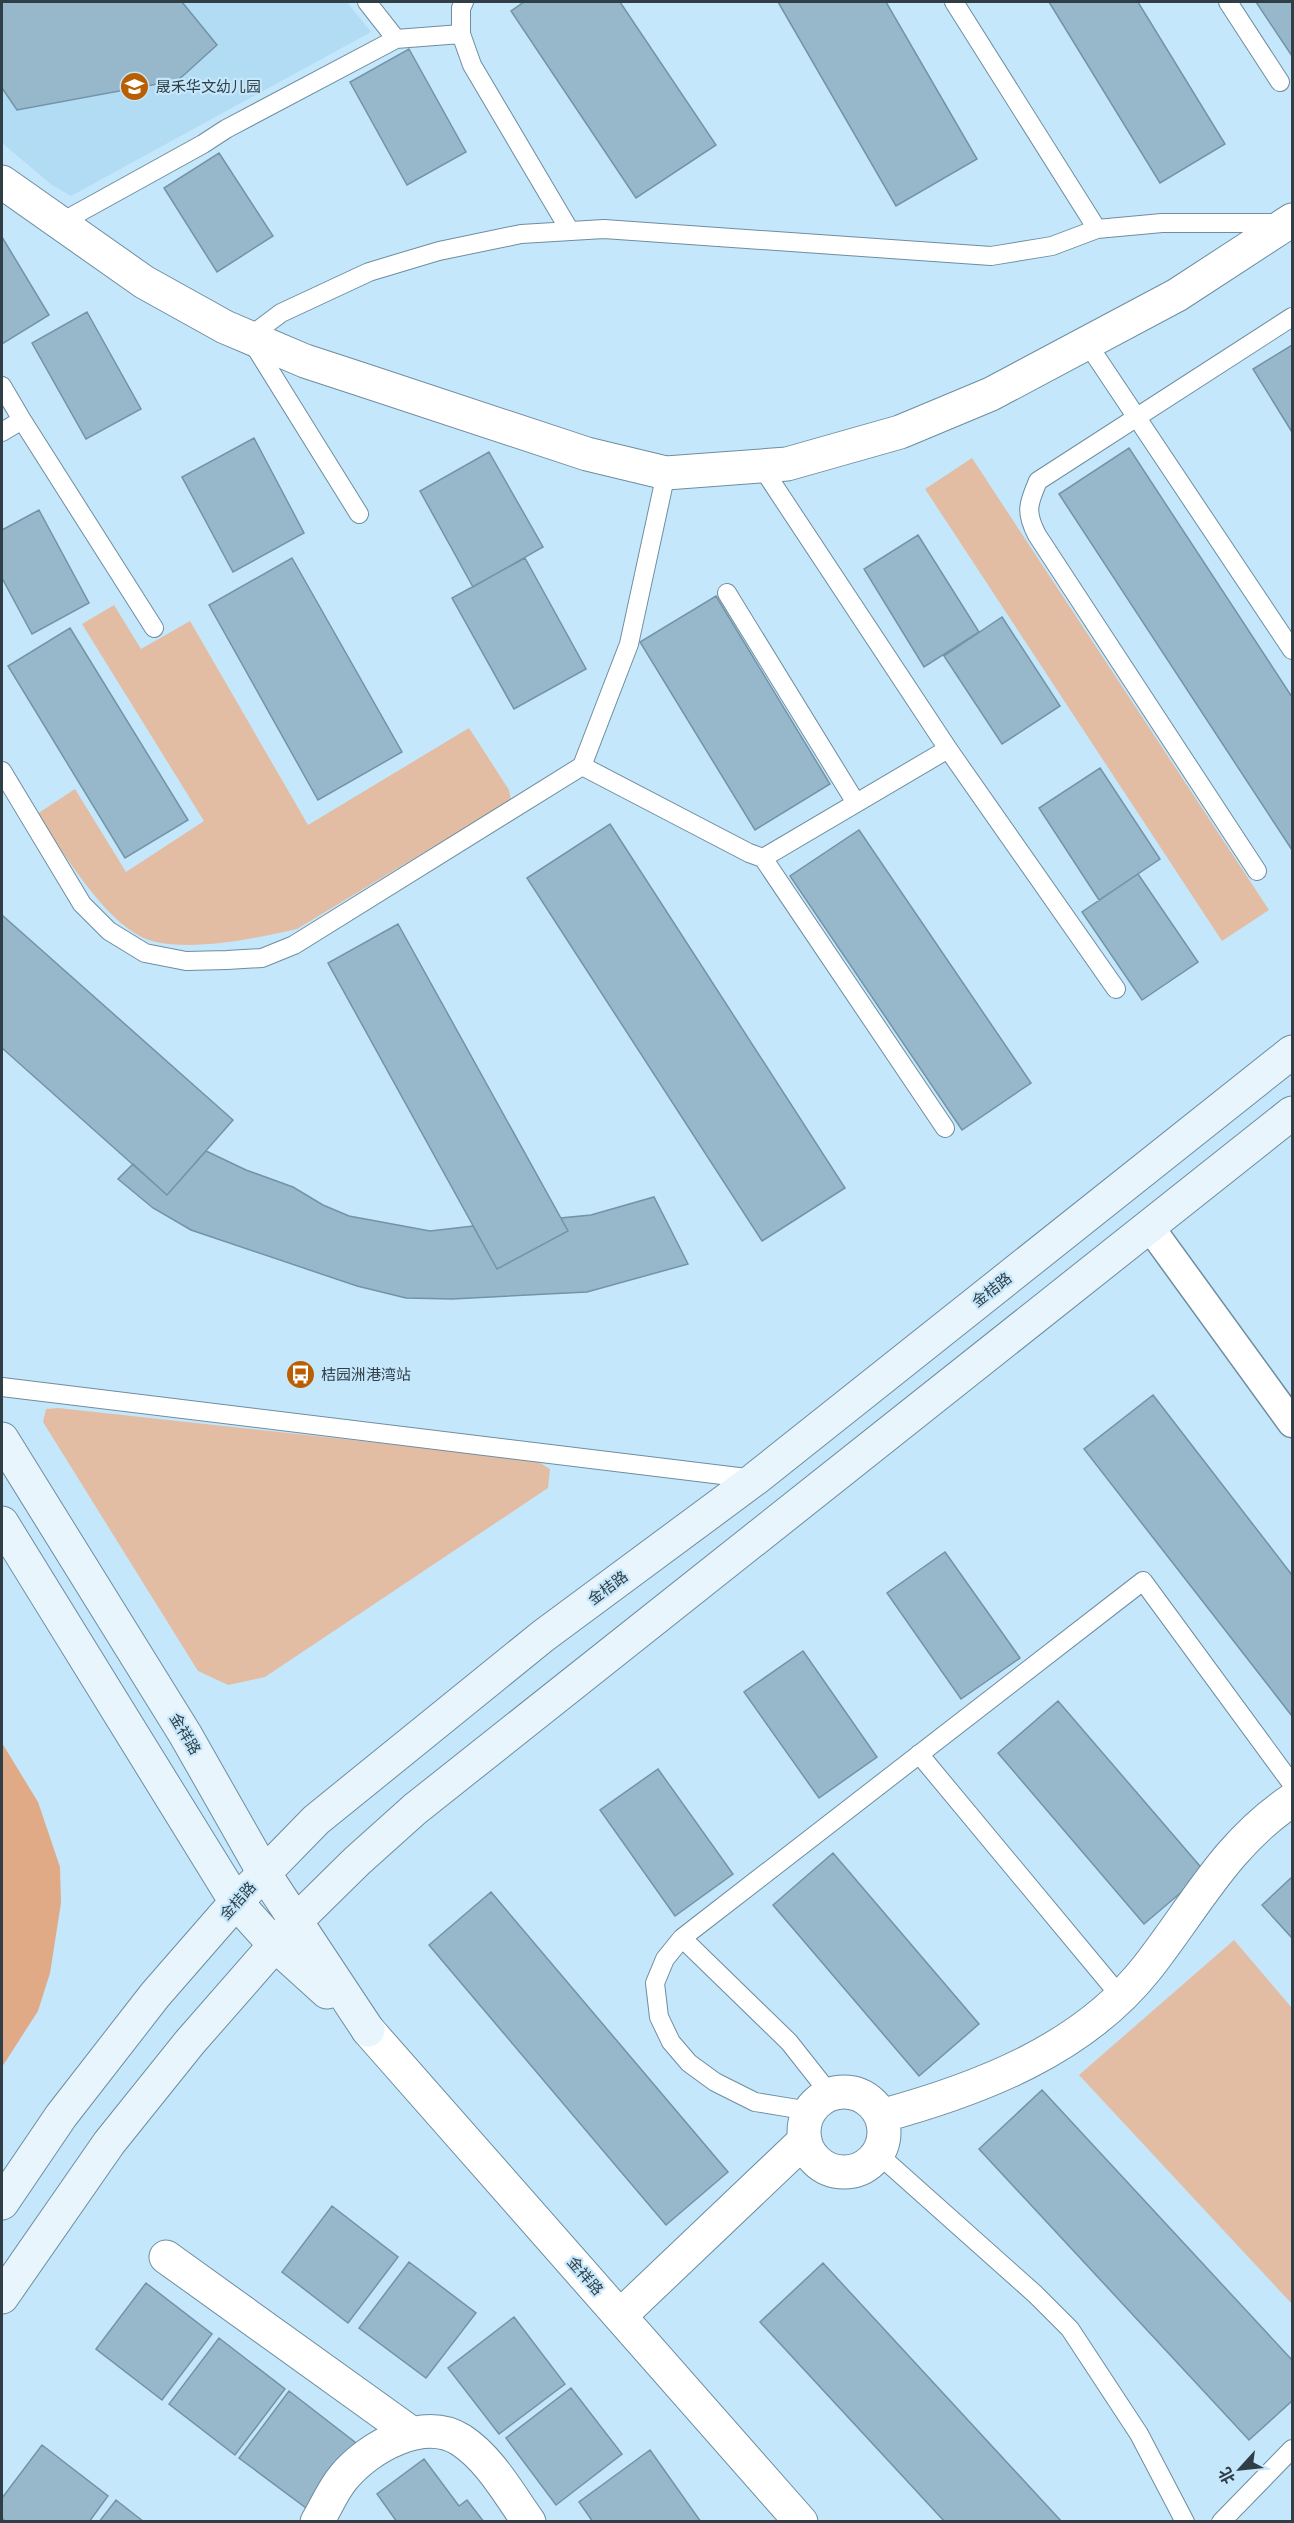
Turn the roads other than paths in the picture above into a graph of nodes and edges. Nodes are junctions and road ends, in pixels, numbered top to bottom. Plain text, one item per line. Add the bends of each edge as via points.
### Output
1 (366, 2) edge
2 (464, 2) edge
3 (954, 2) edge
4 (1228, 2) edge
5 (461, 34) junction
6 (396, 39) junction
7 (1280, 82) dead end
8 (2, 182) edge
9 (1291, 222) edge
10 (60, 223) junction
11 (1097, 229) junction
12 (570, 231) junction
13 (1293, 317) edge
14 (249, 337) junction
15 (1087, 343) junction
16 (2, 386) edge
17 (1138, 418) junction
18 (22, 420) junction
19 (2, 432) edge
20 (761, 466) junction
21 (666, 473) junction
22 (359, 514) dead end
23 (727, 593) dead end
24 (154, 628) dead end
25 (1293, 650) edge
26 (948, 749) junction
27 (582, 766) junction
28 (2, 771) edge
29 (856, 803) junction
30 (763, 858) junction
31 (1257, 871) dead end
32 (1116, 989) dead end
33 (1293, 1052) edge
34 (1293, 1113) edge
35 (945, 1128) dead end
36 (1149, 1226) junction
37 (2, 1387) edge
38 (1293, 1423) edge
39 (2, 1439) edge
40 (755, 1479) junction
41 (2, 1523) edge
42 (919, 1754) junction
43 (1293, 1784) edge
44 (1293, 1800) edge
45 (264, 1873) junction
46 (236, 1902) junction
47 (285, 1933) junction
48 (682, 1938) junction
49 (1121, 1997) junction
50 (368, 2030) joint
51 (815, 2115) junction
52 (881, 2116) junction
53 (878, 2154) junction
54 (2, 2203) edge
55 (166, 2257) dead end
56 (2, 2297) edge
57 (621, 2316) junction
58 (411, 2433) junction
59 (1293, 2449) edge
60 (317, 2522) edge
61 (529, 2522) edge
62 (801, 2522) edge
63 (1185, 2522) edge
64 (1221, 2522) edge

1 - 6 lane
2 - 5 lane
3 - 11 lane
4 - 7 lane
5 - 6 lane
5 - 12 lane via 472,65
6 - 10 lane
8 - 10 street
9 - 11 lane via 1162,223
9 - 15 street via 1177,295
10 - 14 street via 144,282
11 - 12 lane via 1052,246 991,256 604,229
12 - 14 lane via 521,234 440,251 369,272 281,313
13 - 17 lane
14 - 21 street via 305,361 553,443
14 - 22 lane
15 - 17 lane
15 - 20 street via 991,394 900,432 787,464
16 - 18 lane
17 - 25 lane
17 - 31 lane via 1038,481 1028,503 1029,519
18 - 19 lane
18 - 24 lane
20 - 21 street
20 - 26 lane
21 - 27 lane via 629,644
23 - 29 lane
26 - 29 lane
26 - 32 lane
27 - 28 lane via 294,945 262,958 186,961 145,953 109,931 82,904
27 - 30 lane
29 - 30 lane
30 - 35 lane
33 - 40 main road, 金桔路
34 - 36 main road
36 - 38 street
36 - 47 main road via 415,1809
37 - 40 lane
39 - 45 main road, 金祥路 via 185,1734
40 - 45 main road, 金桔路 via 543,1636 393,1755 316,1820
41 - 46 main road, 金祥路
42 - 43 lane via 1143,1581
42 - 48 lane
42 - 49 lane
44 - 49 street via 1250,1832 1223,1862 1146,1969
45 - 46 main road, 金桔路
45 - 47 main road, 金祥路
46 - 47 main road, 金祥路
46 - 54 main road, 金桔路 via 155,1995 61,2116
47 - 50 main road, 金祥路
47 - 56 main road via 109,2143
48 - 51 lane via 789,2042
48 - 51 lane via 665,1959 656,1983 659,2017 671,2042 689,2063 715,2082 755,2102
49 - 52 street via 1066,2042 1024,2064 939,2100
50 - 57 street, 金祥路
51 - 52 street via 843,2092 869,2100
51 - 53 street via 815,2161 826,2169 852,2172 864,2168
51 - 57 street
52 - 53 street via 885,2136
53 - 63 lane via 1070,2329 1134,2426
55 - 58 street
57 - 62 street, 金祥路
58 - 60 street via 386,2444 343,2477
58 - 61 street via 442,2431 461,2440 481,2456
59 - 64 lane

